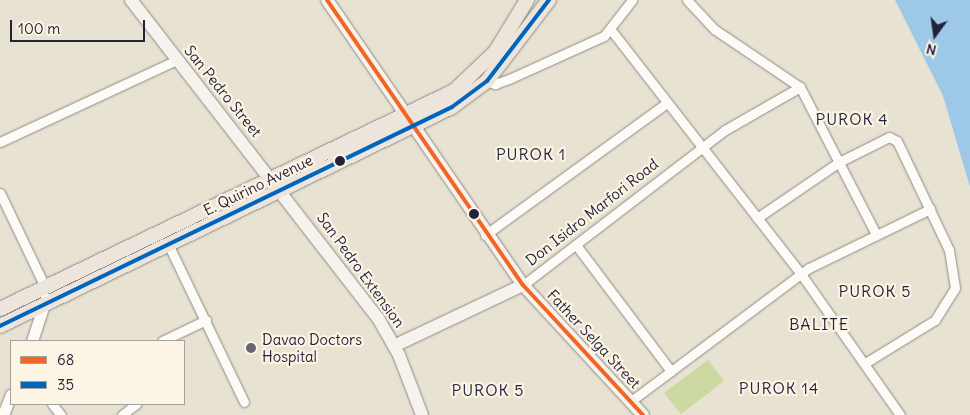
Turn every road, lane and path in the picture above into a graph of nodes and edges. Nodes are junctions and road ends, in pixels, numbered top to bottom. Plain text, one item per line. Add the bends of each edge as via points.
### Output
1 (131, 0) edge
2 (327, 0) edge
3 (527, 0) edge
4 (549, 0) edge
5 (632, 0) edge
6 (688, 0) edge
7 (611, 30) junction
8 (177, 60) junction
9 (487, 81) junction
10 (800, 87) junction
11 (666, 103) junction
12 (408, 121) junction
13 (0, 142) edge
14 (701, 148) junction
15 (840, 162) junction
16 (272, 178) junction
17 (0, 192) edge
18 (283, 192) junction
19 (930, 209) junction
20 (757, 218) junction
21 (876, 234) junction
22 (485, 235) junction
23 (576, 245) junction
24 (169, 246) junction
25 (801, 274) junction
26 (523, 285) junction
27 (45, 287) junction
28 (46, 304) junction
29 (0, 309) edge
30 (205, 318) junction
31 (0, 326) edge
32 (32, 340) edge
33 (164, 340) edge
34 (394, 346) junction
35 (865, 363) junction
36 (671, 371) junction
37 (10, 397) edge
38 (631, 401) junction
39 (244, 402) dead end
40 (53, 405) edge
41 (135, 405) edge
42 (3, 415) edge
43 (61, 415) edge
44 (122, 415) edge
45 (422, 415) edge
46 (643, 415) edge
47 (900, 415) edge

1 - 8 main road, San Pedro Street
2 - 12 main road, Father Selga Street
3 - 12 main road, E. Quirino Avenue via 496,51 466,82
4 - 9 main road, E. Quirino Avenue
5 - 7 street
6 - 10 street via 714,29
7 - 9 street via 508,79 495,84
7 - 11 street
8 - 13 street
8 - 16 main road, San Pedro Street
9 - 12 main road, E. Quirino Avenue via 452,107
10 - 14 street, Don Isidro Marfori Road via 760,107
10 - 15 street
11 - 14 street
11 - 22 street
12 - 16 main road, E. Quirino Avenue
12 - 18 main road, E. Quirino Avenue
12 - 22 main road, Father Selga Street
14 - 20 street
14 - 23 street, Don Isidro Marfori Road
15 - 19 street via 893,138
15 - 20 street
15 - 21 street
16 - 18 main road, San Pedro Extension
16 - 27 main road, E. Quirino Avenue
17 - 27 street
18 - 24 main road, E. Quirino Avenue
18 - 34 main road, San Pedro Extension via 331,253
19 - 21 street
19 - 35 street via 953,261 952,300 924,328
20 - 25 street
21 - 25 street
22 - 26 main road, Father Selga Street
23 - 26 street, Don Isidro Marfori Road
23 - 36 street
24 - 28 main road, E. Quirino Avenue
24 - 30 street
25 - 35 street
25 - 36 street
26 - 34 main road, Don Isidro Marfori Road
26 - 38 main road, Father Selga Street
27 - 28 street
27 - 29 main road, E. Quirino Avenue
28 - 31 main road, E. Quirino Avenue
28 - 32 street
30 - 33 street
30 - 39 street
34 - 45 main road, San Pedro Extension
35 - 47 street
36 - 38 street
37 - 42 street
38 - 46 main road, Father Selga Street
40 - 43 street
41 - 44 street

